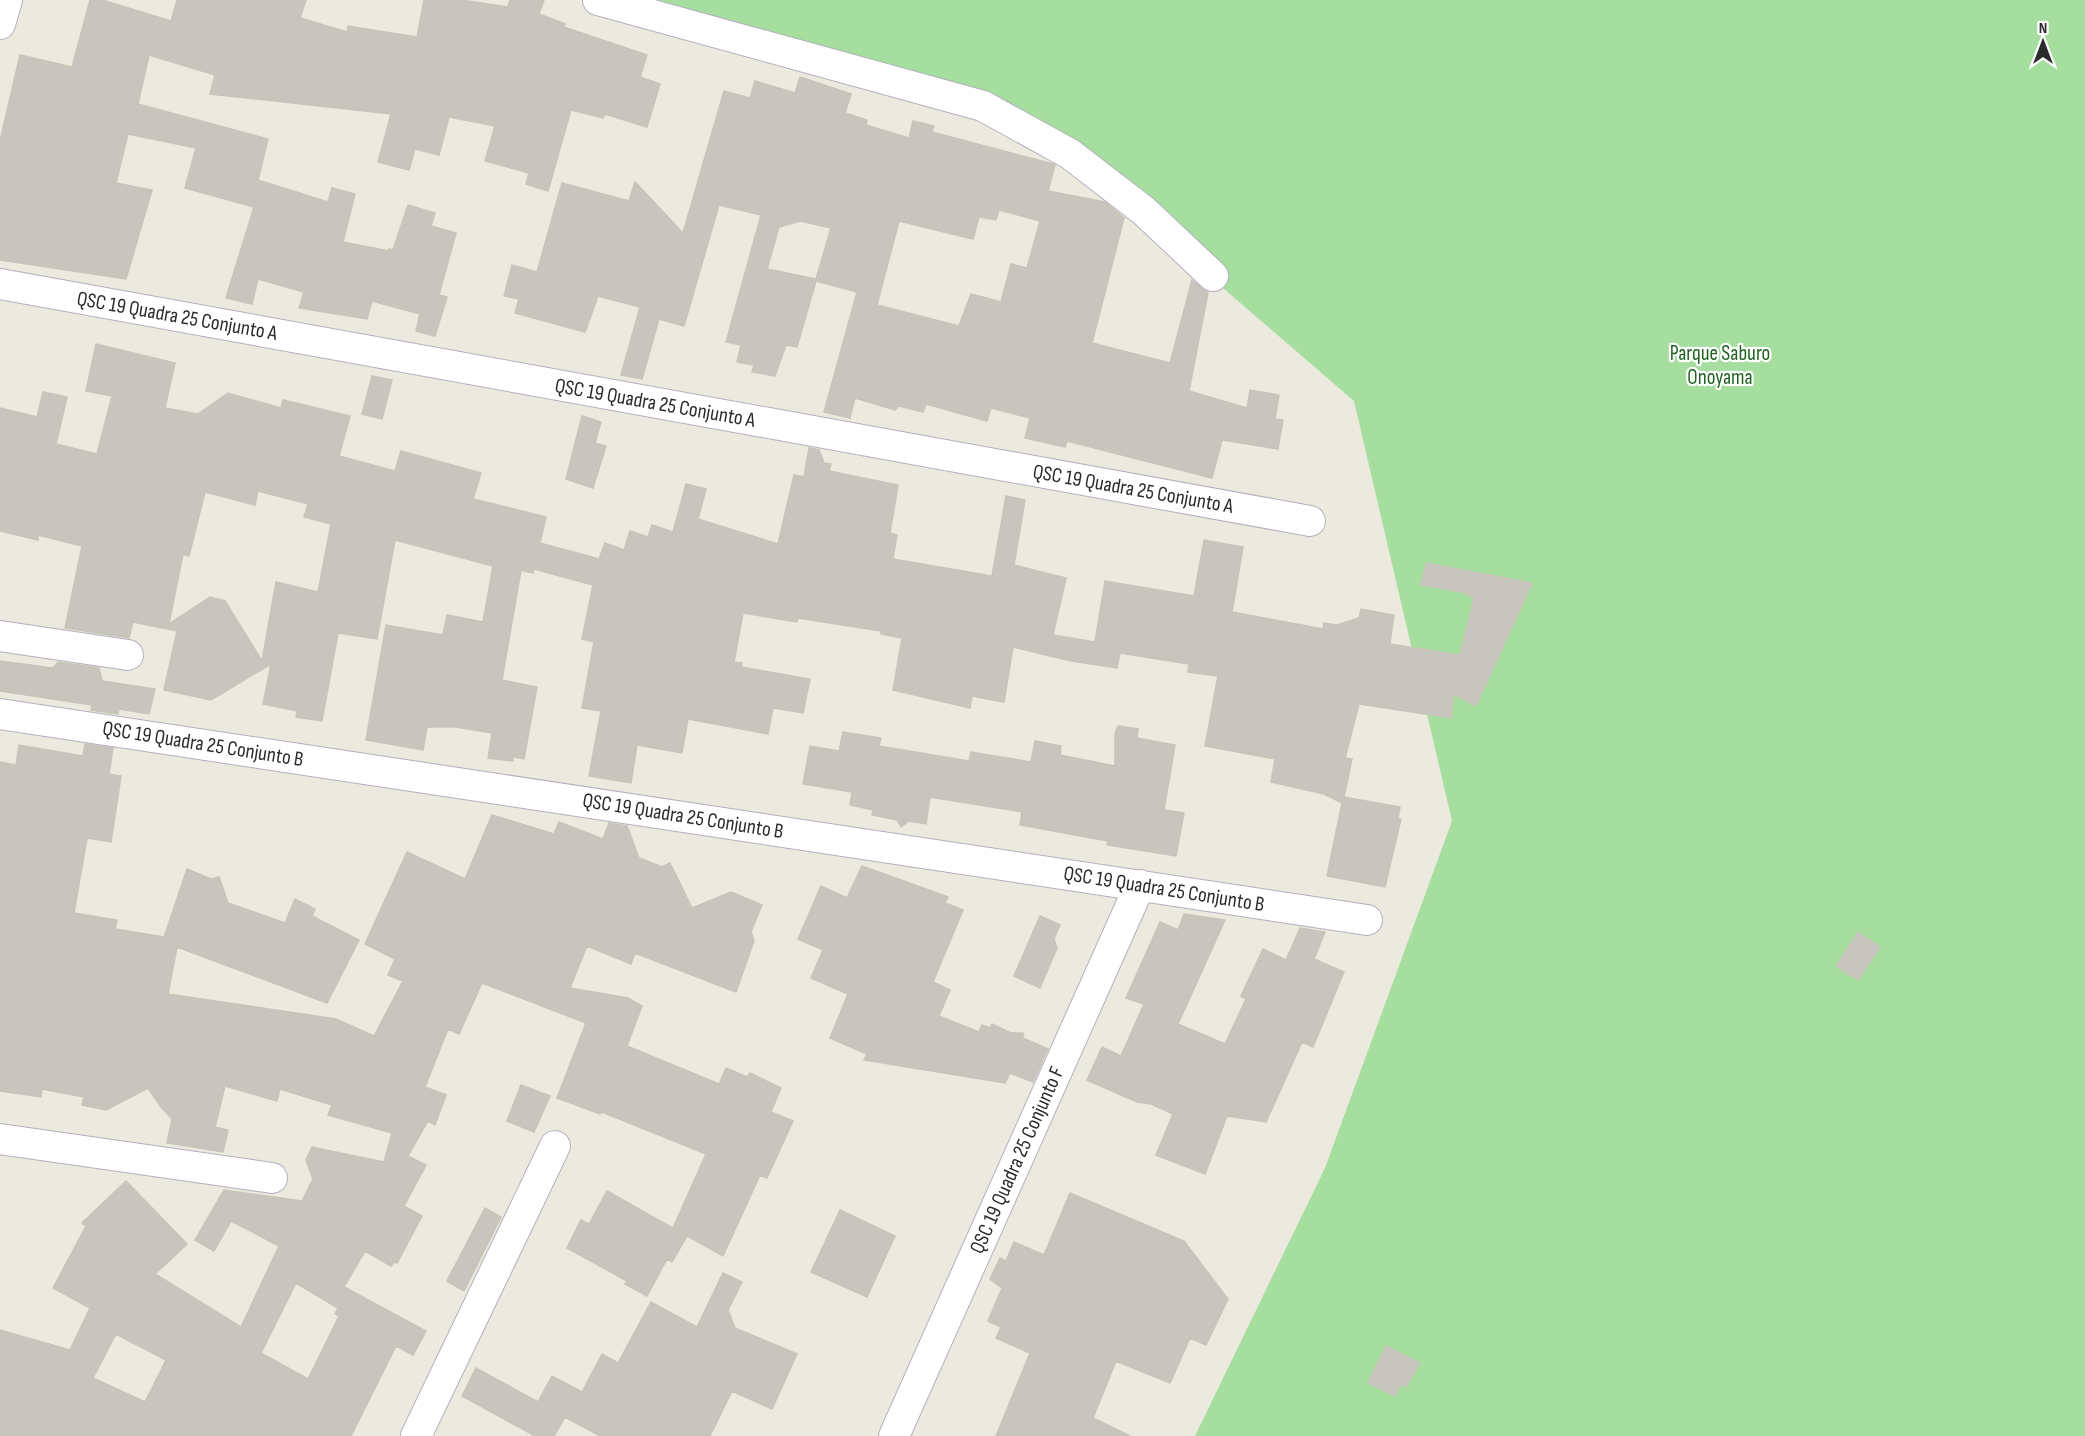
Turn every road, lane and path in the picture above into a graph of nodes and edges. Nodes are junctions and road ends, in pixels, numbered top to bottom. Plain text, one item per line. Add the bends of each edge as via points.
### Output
1 (7, 0) edge
2 (598, 0) edge
3 (0, 24) edge
4 (1213, 276) dead end
5 (0, 284) edge
6 (1310, 521) dead end
7 (0, 636) edge
8 (128, 655) dead end
9 (0, 714) edge
10 (1140, 885) junction
11 (1367, 920) dead end
12 (0, 1139) edge
13 (555, 1146) dead end
14 (272, 1178) dead end
15 (416, 1436) edge
16 (894, 1436) edge

1 - 3 street
2 - 4 street via 983,106 1070,154 1144,211
5 - 6 street, QSC 19 Quadra 25 Conjunto A
7 - 8 street
9 - 10 street, QSC 19 Quadra 25 Conjunto B
10 - 11 street, QSC 19 Quadra 25 Conjunto B
10 - 16 street, QSC 19 Quadra 25 Conjunto F
12 - 14 street
13 - 15 street

